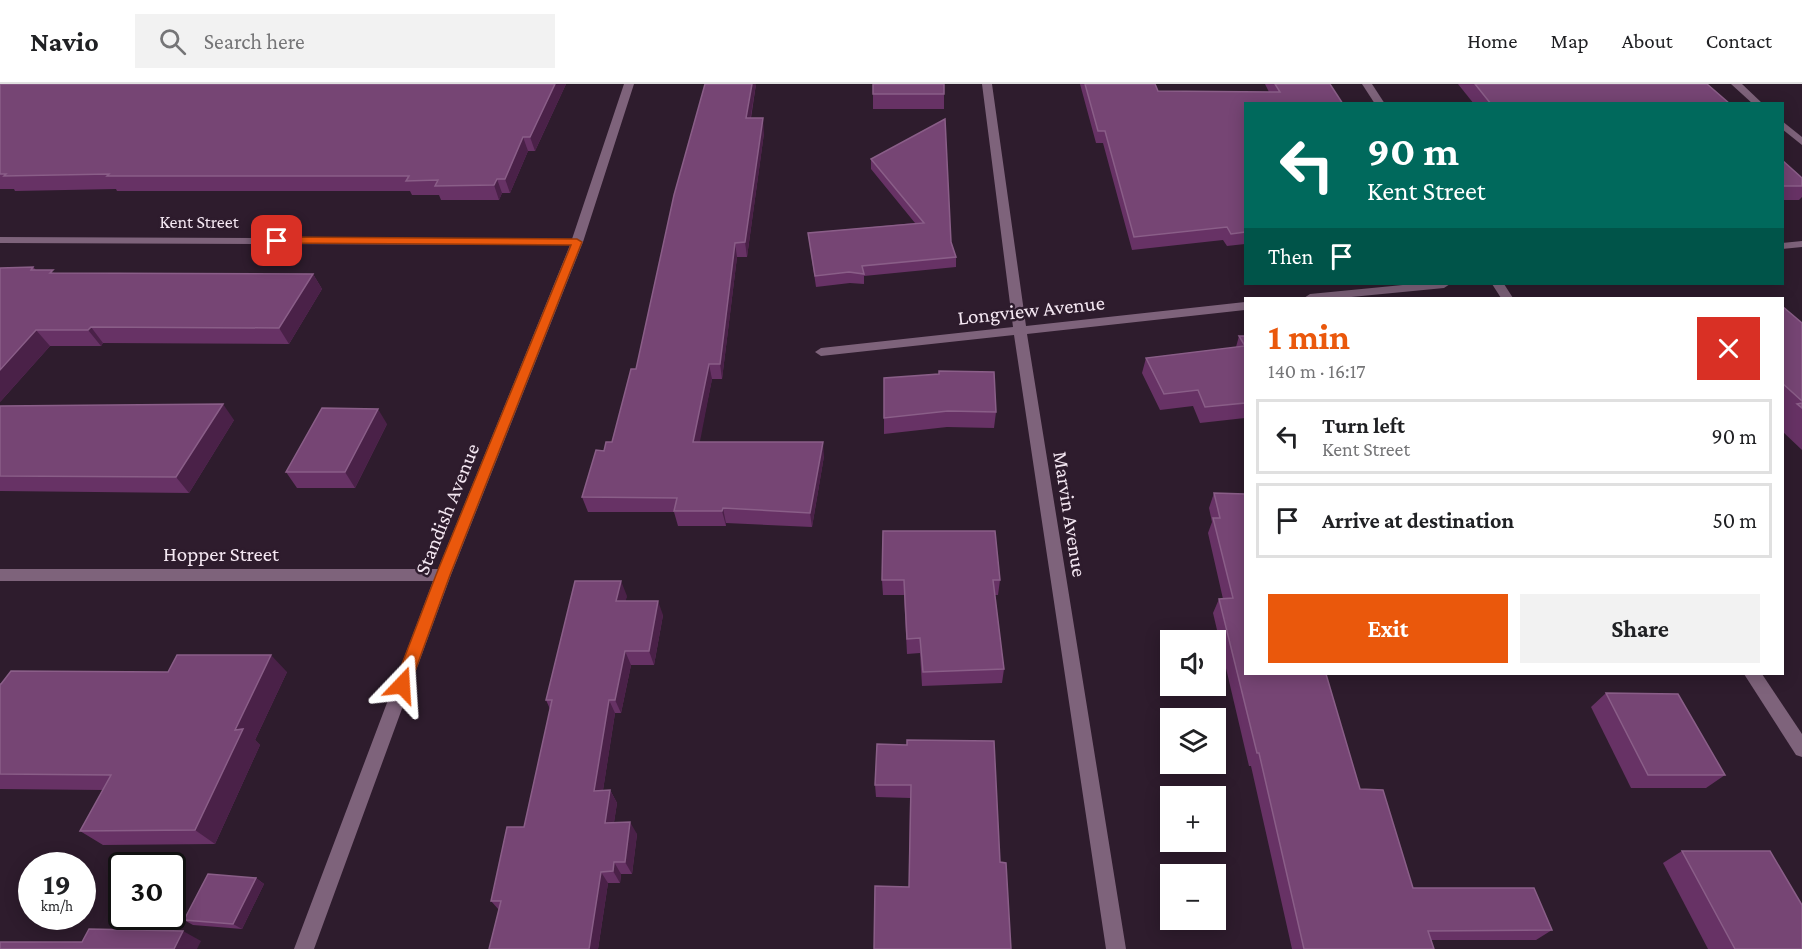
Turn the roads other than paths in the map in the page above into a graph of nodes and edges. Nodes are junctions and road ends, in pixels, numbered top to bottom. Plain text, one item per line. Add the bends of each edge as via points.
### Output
1 (629, 84) edge
2 (987, 84) edge
3 (1367, 84) edge
4 (1736, 84) edge
5 (1379, 102) edge
6 (1757, 102) edge
7 (1784, 126) edge
8 (1802, 141) edge
9 (0, 240) edge
10 (577, 242) junction
11 (1802, 244) edge
12 (1784, 246) edge
13 (1434, 285) edge
14 (1320, 297) edge
15 (1244, 306) edge
16 (1020, 331) junction
17 (820, 352) dead end
18 (0, 575) edge
19 (443, 575) junction
20 (1754, 675) edge
21 (1802, 749) edge
22 (304, 949) edge
23 (1116, 949) edge

1 - 10 street, Standish Avenue
2 - 16 street, Marvin Avenue
3 - 5 street
4 - 6 street
7 - 8 street
9 - 10 street, Kent Street
10 - 19 street, Standish Avenue
11 - 12 street
13 - 14 street
15 - 16 street, Longview Avenue
16 - 17 street, Longview Avenue
16 - 23 street, Marvin Avenue
18 - 19 street, Hopper Street
19 - 22 street, Standish Avenue
20 - 21 street

